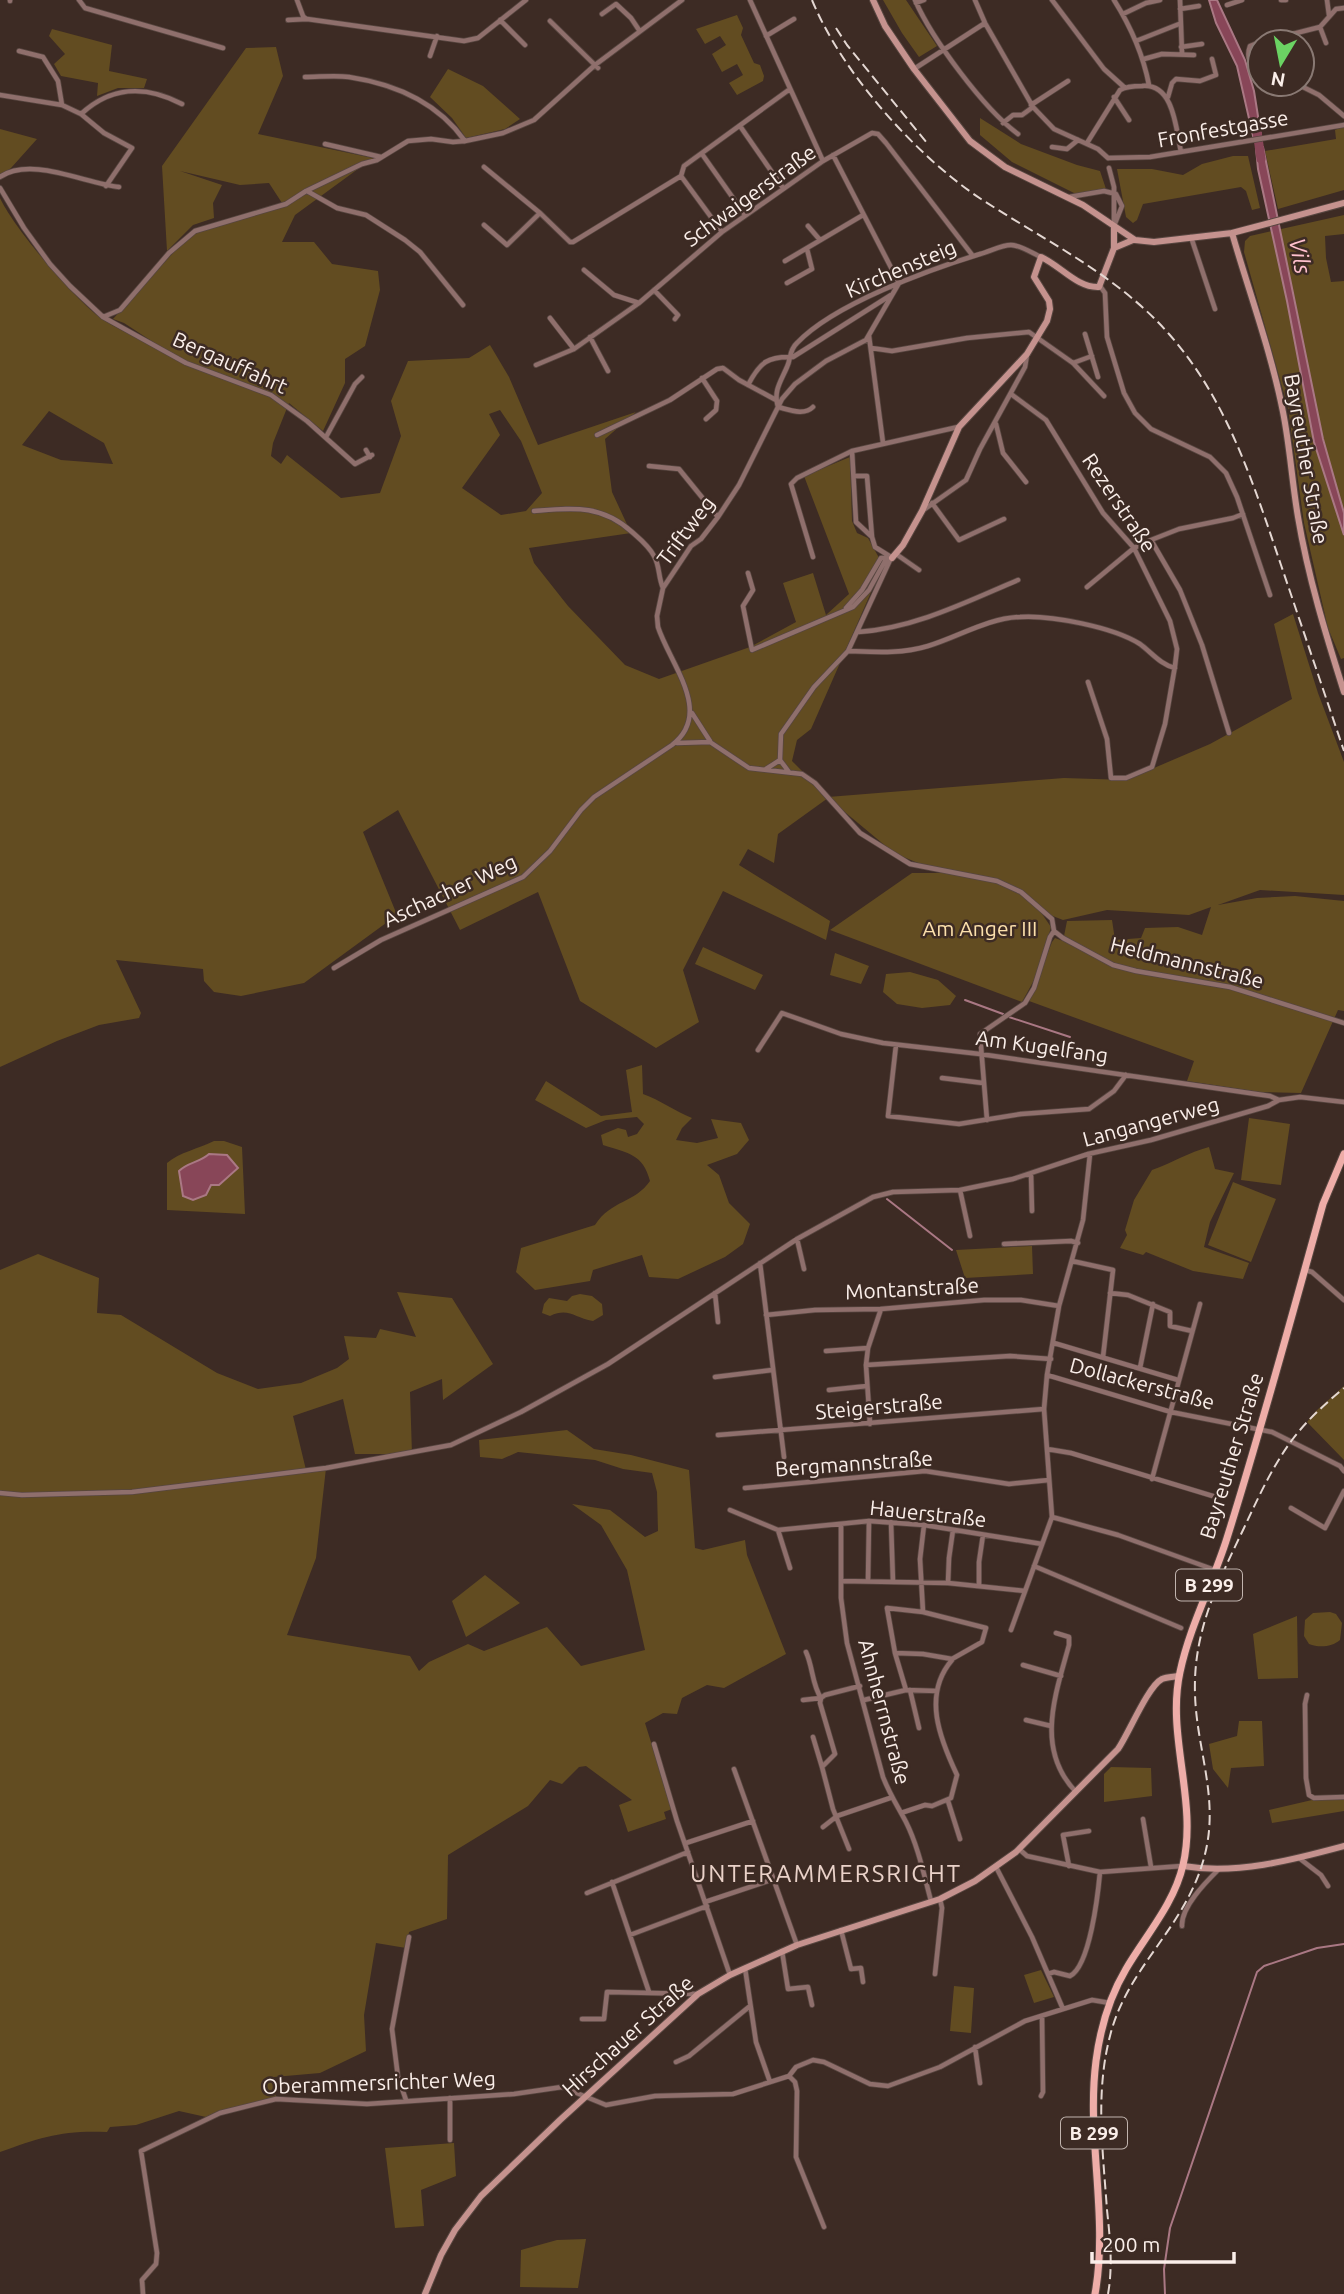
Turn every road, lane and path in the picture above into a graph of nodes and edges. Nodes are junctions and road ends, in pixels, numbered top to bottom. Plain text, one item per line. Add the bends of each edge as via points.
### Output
1 (79, 0) edge
2 (298, 0) edge
3 (526, 0) edge
4 (682, 0) edge
5 (750, 0) edge
6 (873, 0) edge
7 (925, 0) edge
8 (975, 0) edge
9 (1052, 0) edge
10 (1114, 0) edge
11 (1160, 0) edge
12 (1180, 0) edge
13 (1241, 0) edge
14 (1281, 0) edge
15 (1286, 0) edge
16 (915, 1) edge
17 (1325, 1) edge
18 (1227, 5) dead end
19 (1199, 6) dead end
20 (1344, 8) edge
21 (1180, 9) junction
22 (602, 14) dead end
23 (1123, 14) junction
24 (1329, 15) junction
25 (307, 19) junction
26 (794, 19) dead end
27 (288, 20) dead end
28 (500, 20) junction
29 (551, 21) dead end
30 (985, 23) junction
31 (1179, 24) junction
32 (1320, 27) junction
33 (1316, 28) edge
34 (639, 30) junction
35 (437, 36) junction
36 (766, 36) junction
37 (1136, 41) junction
38 (1326, 43) dead end
39 (1202, 44) dead end
40 (525, 45) dead end
41 (223, 48) dead end
42 (944, 50) junction
43 (1181, 50) junction
44 (19, 51) dead end
45 (1194, 55) dead end
46 (430, 56) dead end
47 (1144, 59) junction
48 (1212, 59) dead end
49 (597, 66) junction
50 (914, 69) junction
51 (305, 77) dead end
52 (1068, 81) dead end
53 (1149, 85) junction
54 (1124, 88) junction
55 (790, 89) junction
56 (1316, 94) edge
57 (0, 95) edge
58 (1114, 97) junction
59 (1168, 97) junction
60 (182, 104) dead end
61 (62, 105) junction
62 (1032, 106) junction
63 (81, 114) junction
64 (1344, 116) edge
65 (1129, 120) dead end
66 (1003, 122) junction
67 (1344, 125) edge
68 (740, 126) junction
69 (1018, 134) dead end
70 (1078, 140) junction
71 (465, 141) junction
72 (1087, 143) junction
73 (325, 144) dead end
74 (1052, 147) dead end
75 (1181, 152) junction
76 (702, 154) junction
77 (833, 155) junction
78 (381, 157) junction
79 (823, 161) junction
80 (1109, 164) junction
81 (484, 167) dead end
82 (681, 176) junction
83 (0, 177) edge
84 (106, 186) junction
85 (119, 187) dead end
86 (1114, 187) junction
87 (0, 188) edge
88 (783, 188) junction
89 (306, 191) junction
90 (1068, 197) junction
91 (1344, 203) edge
92 (540, 212) junction
93 (746, 215) junction
94 (863, 215) junction
95 (484, 225) dead end
96 (808, 226) dead end
97 (1114, 226) junction
98 (722, 232) junction
99 (1232, 233) junction
100 (1191, 237) junction
101 (820, 240) junction
102 (1133, 240) junction
103 (1114, 248) junction
104 (807, 249) junction
105 (973, 256) junction
106 (1041, 257) junction
107 (785, 261) dead end
108 (583, 270) dead end
109 (787, 283) dead end
110 (899, 283) junction
111 (1100, 286) junction
112 (654, 290) junction
113 (891, 295) junction
114 (639, 303) junction
115 (463, 305) dead end
116 (1215, 309) dead end
117 (103, 317) junction
118 (550, 318) dead end
119 (675, 319) dead end
120 (1085, 334) dead end
121 (869, 335) junction
122 (590, 337) junction
123 (1038, 337) junction
124 (871, 348) junction
125 (574, 349) junction
126 (1027, 354) junction
127 (1092, 356) junction
128 (789, 357) junction
129 (1073, 363) junction
130 (536, 365) dead end
131 (608, 371) dead end
132 (362, 377) dead end
133 (1098, 377) dead end
134 (702, 378) junction
135 (748, 385) junction
136 (1011, 394) junction
137 (1104, 396) dead end
138 (776, 400) junction
139 (778, 407) junction
140 (813, 407) dead end
141 (706, 419) dead end
142 (996, 424) junction
143 (959, 427) junction
144 (597, 435) dead end
145 (326, 437) junction
146 (883, 443) junction
147 (366, 450) dead end
148 (852, 451) junction
149 (649, 466) dead end
150 (854, 476) junction
151 (1026, 482) dead end
152 (932, 503) junction
153 (534, 510) dead end
154 (922, 511) junction
155 (1243, 514) junction
156 (718, 517) junction
157 (1004, 519) dead end
158 (872, 537) junction
159 (1151, 540) junction
160 (1134, 548) junction
161 (894, 556) junction
162 (813, 557) dead end
163 (919, 570) dead end
164 (748, 573) dead end
165 (1018, 580) dead end
166 (1087, 587) dead end
167 (663, 589) junction
168 (1270, 595) dead end
169 (858, 632) junction
170 (848, 651) junction
171 (1175, 668) junction
172 (1088, 682) dead end
173 (1344, 692) edge
174 (691, 711) junction
175 (1229, 733) dead end
176 (710, 742) junction
177 (676, 743) junction
178 (780, 760) junction
179 (765, 770) junction
180 (790, 772) junction
181 (1055, 931) junction
182 (334, 968) dead end
183 (1344, 1023) edge
184 (896, 1045) junction
185 (758, 1050) dead end
186 (980, 1054) junction
187 (1126, 1074) junction
188 (942, 1078) dead end
189 (983, 1083) junction
190 (1279, 1100) junction
191 (1344, 1102) edge
192 (987, 1120) junction
193 (1090, 1154) junction
194 (1344, 1154) edge
195 (1031, 1173) junction
196 (960, 1190) junction
197 (1032, 1211) dead end
198 (970, 1236) dead end
199 (797, 1239) junction
200 (1078, 1243) junction
201 (1004, 1244) dead end
202 (1072, 1261) junction
203 (760, 1263) junction
204 (804, 1269) dead end
205 (1305, 1270) junction
206 (715, 1293) junction
207 (1110, 1293) junction
208 (1344, 1300) edge
209 (1153, 1304) junction
210 (1200, 1304) dead end
211 (1059, 1306) junction
212 (881, 1309) junction
213 (766, 1315) junction
214 (718, 1322) dead end
215 (1192, 1331) junction
216 (1054, 1343) junction
217 (868, 1348) junction
218 (826, 1351) dead end
219 (1103, 1357) junction
220 (1051, 1359) junction
221 (866, 1365) junction
222 (1140, 1368) junction
223 (772, 1370) junction
224 (1047, 1375) junction
225 (715, 1377) dead end
226 (1178, 1380) junction
227 (867, 1386) junction
228 (829, 1390) dead end
229 (1044, 1409) junction
230 (1171, 1412) junction
231 (870, 1424) junction
232 (1260, 1429) junction
233 (781, 1432) junction
234 (718, 1435) dead end
235 (1047, 1449) junction
236 (784, 1457) dead end
237 (1344, 1471) edge
238 (1152, 1479) junction
239 (1049, 1480) junction
240 (745, 1488) dead end
241 (1344, 1491) edge
242 (0, 1493) edge
243 (1216, 1497) dead end
244 (1291, 1508) dead end
245 (730, 1510) dead end
246 (1052, 1517) junction
247 (869, 1521) junction
248 (891, 1522) junction
249 (841, 1524) junction
250 (923, 1525) junction
251 (778, 1530) junction
252 (953, 1530) junction
253 (983, 1535) junction
254 (1042, 1545) junction
255 (1034, 1566) junction
256 (790, 1568) dead end
257 (1215, 1570) junction
258 (841, 1581) junction
259 (868, 1581) junction
260 (893, 1582) junction
261 (921, 1582) junction
262 (948, 1583) junction
263 (979, 1586) junction
264 (1025, 1591) junction
265 (923, 1612) junction
266 (1181, 1628) dead end
267 (1011, 1630) dead end
268 (1056, 1633) dead end
269 (806, 1653) dead end
270 (895, 1653) junction
271 (952, 1659) junction
272 (1023, 1665) dead end
273 (1060, 1676) junction
274 (1179, 1676) junction
275 (860, 1686) junction
276 (908, 1690) junction
277 (937, 1691) junction
278 (1307, 1695) dead end
279 (821, 1698) junction
280 (803, 1700) dead end
281 (864, 1700) junction
282 (1026, 1720) dead end
283 (1051, 1726) junction
284 (919, 1728) dead end
285 (813, 1737) dead end
286 (654, 1744) dead end
287 (822, 1766) junction
288 (734, 1769) dead end
289 (1077, 1792) junction
290 (1344, 1797) edge
291 (890, 1798) junction
292 (948, 1801) junction
293 (900, 1813) junction
294 (837, 1816) junction
295 (1143, 1819) dead end
296 (754, 1821) junction
297 (823, 1827) dead end
298 (1089, 1831) dead end
299 (960, 1839) dead end
300 (686, 1843) junction
301 (1344, 1846) edge
302 (849, 1849) dead end
303 (1019, 1849) junction
304 (688, 1853) junction
305 (1298, 1858) junction
306 (1069, 1866) junction
307 (1183, 1866) junction
308 (996, 1867) junction
309 (1151, 1867) junction
310 (1219, 1869) junction
311 (1100, 1872) junction
312 (774, 1879) junction
313 (612, 1882) junction
314 (1328, 1886) dead end
315 (587, 1893) dead end
316 (940, 1899) junction
317 (931, 1901) junction
318 (706, 1904) junction
319 (1182, 1926) dead end
320 (841, 1929) junction
321 (631, 1935) junction
322 (409, 1937) dead end
323 (797, 1945) junction
324 (782, 1951) junction
325 (745, 1968) junction
326 (935, 1974) dead end
327 (1048, 1974) junction
328 (730, 1975) junction
329 (863, 1982) dead end
330 (649, 1992) junction
331 (698, 1994) junction
332 (1110, 2003) junction
333 (812, 2005) dead end
334 (750, 2006) junction
335 (1063, 2009) junction
336 (1042, 2016) junction
337 (582, 2019) dead end
338 (975, 2047) junction
339 (676, 2062) dead end
340 (789, 2076) junction
341 (770, 2082) junction
342 (980, 2083) dead end
343 (1041, 2096) dead end
344 (450, 2098) junction
345 (585, 2098) junction
346 (406, 2100) junction
347 (450, 2140) dead end
348 (824, 2227) dead end
349 (143, 2294) edge
350 (425, 2294) edge
351 (1095, 2294) edge

1 - 41 street via 85,8
2 - 25 street
3 - 28 street
4 - 34 street
5 - 36 street
6 - 50 street
7 - 16 street
8 - 30 street
9 - 54 street
10 - 23 street
11 - 23 street
12 - 21 street
13 - 18 street
14 - 15 street
16 - 42 street
17 - 24 street
19 - 21 street
20 - 24 street
21 - 31 street
22 - 34 street via 616,4
23 - 37 street
24 - 32 street
25 - 27 street
25 - 35 street
26 - 36 street
28 - 35 street via 478,38 464,41
28 - 40 street
29 - 49 street
30 - 42 street
30 - 62 street
31 - 37 street
31 - 43 street
32 - 33 street
32 - 38 street
34 - 49 street
35 - 46 street
36 - 55 street
37 - 47 street
39 - 43 street
42 - 50 street
42 - 66 street
43 - 45 street
43 - 47 street
44 - 61 street via 43,57 58,81
47 - 53 street
48 - 59 street via 1216,75 1200,81 1177,79
49 - 71 street via 534,120
50 - 90 street via 964,135 983,152
51 - 71 street via 348,77 398,90 443,115
52 - 62 street
53 - 54 street
53 - 59 street
54 - 58 street
55 - 68 street
55 - 79 street
56 - 64 street
57 - 61 street
58 - 65 street
58 - 72 street
59 - 75 street
60 - 63 street via 130,89 94,102
61 - 63 street
62 - 66 street
62 - 70 street via 1054,129
63 - 84 street via 132,149
66 - 69 street
67 - 75 street, Fronfestgasse
68 - 76 street
68 - 88 street
70 - 72 street
70 - 74 street via 1068,149
71 - 78 street via 414,139
72 - 80 street
73 - 78 street
75 - 80 street, Fronfestgasse
76 - 82 street via 684,166
76 - 93 street
77 - 79 street, Schwaigerstraße
77 - 94 street
77 - 105 street, Schwaigerstraße via 869,134 878,134
78 - 89 street
79 - 88 street, Schwaigerstraße
80 - 86 street
81 - 92 street
82 - 92 street via 573,242
82 - 98 street
83 - 84 street via 42,169
84 - 85 street
86 - 90 street
86 - 97 street
87 - 117 street, Bergauffahrt via 50,264
88 - 93 street, Schwaigerstraße
89 - 115 street via 337,208 366,215 405,240
89 - 117 street via 286,204 195,232 169,253 120,310
90 - 97 street
91 - 99 street
92 - 95 street via 507,245
93 - 98 street, Schwaigerstraße
94 - 101 street
94 - 110 street
96 - 101 street
97 - 102 street
97 - 103 street
98 - 112 street, Schwaigerstraße
99 - 100 street
99 - 173 street, Bayreuther Straße via 1275,375 1305,555
100 - 102 street
100 - 116 street
101 - 104 street
102 - 103 street
103 - 111 street
104 - 107 street
104 - 109 street via 812,269
105 - 106 street, Kirchensteig via 1010,245
105 - 110 street, Kirchensteig
106 - 111 street via 1084,285
106 - 123 street via 1034,277 1050,309
108 - 114 street via 614,295
110 - 113 street, Triftweg
110 - 128 street, Kirchensteig via 818,325 796,343
111 - 155 street via 1105,293 1107,337 1135,414 1151,429 1218,463
112 - 114 street, Schwaigerstraße
112 - 119 street via 678,316
113 - 121 street, Triftweg
113 - 128 street
114 - 122 street, Schwaigerstraße
117 - 145 street, Bergauffahrt via 186,363 271,395
118 - 125 street
120 - 127 street
121 - 124 street
121 - 139 street, Triftweg via 826,360 796,384
122 - 125 street, Schwaigerstraße
122 - 131 street
123 - 124 street via 1029,332 892,351
123 - 126 street
123 - 129 street
124 - 146 street
125 - 130 street, Schwaigerstraße
126 - 136 street
126 - 143 street
127 - 129 street
127 - 133 street
128 - 135 street, Kirchensteig via 768,359
128 - 138 street, Kirchensteig
129 - 137 street
132 - 145 street
134 - 135 street via 723,368
134 - 141 street via 717,401 716,410
134 - 144 street via 670,400
135 - 138 street
136 - 142 street
136 - 160 street, Rezerstraße via 1046,420 1103,513
138 - 139 street
139 - 140 street via 807,412
139 - 156 street, Triftweg
142 - 151 street via 1003,453
142 - 152 street via 966,480
143 - 146 street
143 - 154 street
145 - 147 street, Bergauffahrt via 355,464 371,456
146 - 148 street
148 - 150 street
148 - 162 street via 810,470 791,485
149 - 156 street via 679,469
150 - 158 street via 856,522
150 - 158 street via 867,476
152 - 154 street
152 - 157 street via 958,540
153 - 167 street via 587,509 607,514 653,553
154 - 161 street
155 - 159 street
155 - 168 street
156 - 167 street, Triftweg via 691,546
158 - 161 street via 875,547
159 - 160 street
159 - 175 street via 1189,612
160 - 166 street
160 - 171 street, Rezerstraße via 1170,621 1177,649
161 - 163 street
161 - 164 street via 885,561 853,607 752,650 743,606 753,590
161 - 169 street
165 - 169 street via 920,621
167 - 174 street, Triftweg via 658,627
169 - 170 street
170 - 171 street via 888,653 926,647 1004,618 1023,616 1100,626 1140,644
170 - 178 street via 814,687 781,734
171 - 172 street, Rezerstraße via 1152,767 1126,778 1111,778 1107,739
174 - 176 street
174 - 177 street via 689,726
176 - 177 street
176 - 179 street via 749,768
177 - 182 street, Aschacher Weg via 594,797 523,877 381,940
178 - 179 street
178 - 180 street
179 - 180 street
180 - 181 street, Heldmannstraße via 815,783 860,833 910,864 997,881 1021,892 1052,919
181 - 183 street, Heldmannstraße via 1113,965 1230,987
181 - 186 street via 1025,1003 980,1034
184 - 185 street, Am Kugelfang via 841,1034 782,1013
184 - 186 street, Am Kugelfang
184 - 192 street via 888,1116 959,1124
186 - 187 street, Am Kugelfang
186 - 189 street
187 - 190 street, Am Kugelfang
187 - 192 street via 1114,1091 1089,1109
188 - 189 street
189 - 192 street
190 - 191 street, Am Kugelfang via 1300,1097
190 - 193 street, Langangerweg
193 - 195 street, Langangerweg
193 - 200 street
194 - 205 main road, Bayreuther Straße / B 299 via 1326,1196
195 - 196 street, Langangerweg
195 - 197 street
196 - 198 street
196 - 199 street, Langangerweg via 873,1197
199 - 203 street, Langangerweg
199 - 204 street
200 - 201 street
200 - 202 street
202 - 207 street via 1113,1270
202 - 211 street
203 - 206 street, Langangerweg
203 - 213 street
205 - 208 street
205 - 232 main road, Bayreuther Straße / B 299
206 - 214 street
206 - 242 street, Langangerweg via 608,1364 451,1445 349,1464 132,1492
207 - 209 street
207 - 219 street
209 - 215 street via 1170,1312 1170,1326
209 - 222 street
210 - 215 street
211 - 212 street, Montanstraße via 1008,1300
211 - 216 street
212 - 213 street, Montanstraße
212 - 217 street
213 - 223 street
215 - 226 street
216 - 219 street
216 - 220 street
217 - 218 street
217 - 221 street
219 - 222 street
220 - 221 street via 1010,1356
220 - 224 street
221 - 227 street
222 - 226 street
223 - 225 street
223 - 233 street
224 - 229 street
224 - 230 street, Dollackerstraße
226 - 230 street
227 - 228 street
227 - 231 street
229 - 231 street, Steigerstraße
229 - 235 street
230 - 232 street, Dollackerstraße
230 - 238 street
231 - 233 street, Steigerstraße
232 - 237 street, Dollackerstraße via 1292,1440
232 - 257 main road, Bayreuther Straße / B 299
233 - 234 street, Steigerstraße
233 - 236 street
235 - 238 street
235 - 239 street
238 - 243 street
239 - 240 street, Bergmannstraße via 1009,1484 925,1471
239 - 246 street
241 - 244 street via 1325,1528
245 - 251 street, Hauerstraße
246 - 254 street
246 - 257 street
247 - 248 street, Hauerstraße
247 - 249 street, Hauerstraße
247 - 259 street
248 - 250 street, Hauerstraße
248 - 260 street
249 - 251 street, Hauerstraße
249 - 258 street, Ahnherrnstraße
250 - 252 street, Hauerstraße
250 - 261 street
251 - 256 street
252 - 253 street, Hauerstraße
252 - 262 street
253 - 254 street, Hauerstraße
253 - 263 street
254 - 255 street
255 - 264 street
255 - 266 street
257 - 274 main road, Bayreuther Straße / B 299
258 - 259 street
258 - 275 street, Ahnherrnstraße via 847,1643
259 - 260 street
260 - 261 street
261 - 262 street
261 - 265 street
262 - 263 street
263 - 264 street
264 - 267 street
265 - 270 street via 887,1608
265 - 271 street via 986,1628 982,1642
268 - 273 street via 1069,1637
269 - 279 street
270 - 271 street
270 - 276 street
271 - 277 street
272 - 273 street
273 - 283 street
274 - 289 street, Hirschauer Straße via 1162,1679 1149,1692 1118,1749
274 - 307 main road, Bayreuther Straße / B 299 via 1177,1728 1188,1819
275 - 279 street
275 - 281 street, Ahnherrnstraße
276 - 277 street
276 - 281 street
276 - 284 street
277 - 292 street via 942,1744 957,1775
278 - 290 street via 1308,1795
279 - 280 street
279 - 287 street via 835,1754
281 - 291 street, Ahnherrnstraße
282 - 283 street
283 - 289 street via 1051,1741 1064,1779
285 - 287 street
286 - 300 street
287 - 294 street
288 - 296 street
289 - 303 street, Hirschauer Straße
291 - 293 street, Ahnherrnstraße
291 - 294 street
292 - 293 street
292 - 299 street
293 - 317 street, Ahnherrnstraße via 915,1844
294 - 297 street
294 - 302 street
295 - 309 street
296 - 300 street
296 - 312 street
298 - 306 street via 1063,1835
300 - 304 street
301 - 305 street
303 - 306 street via 1027,1856
303 - 308 street, Hirschauer Straße
304 - 313 street
304 - 318 street
305 - 310 street
305 - 314 street
306 - 311 street
307 - 309 street
307 - 310 street
307 - 332 main road, Bayreuther Straße / B 299 via 1165,1909 1125,1970
308 - 316 street, Hirschauer Straße
308 - 327 street
309 - 311 street
310 - 319 street via 1198,1890
311 - 327 street via 1093,1923 1077,1971 1070,1976
312 - 318 street
312 - 323 street
313 - 315 street
313 - 321 street
316 - 317 street, Hirschauer Straße
316 - 326 street
317 - 320 street, Hirschauer Straße
318 - 321 street
318 - 328 street
320 - 323 street, Hirschauer Straße
320 - 329 street via 851,1969 861,1968
321 - 330 street
322 - 346 street via 392,2029
323 - 324 street, Hirschauer Straße
324 - 325 street, Hirschauer Straße
324 - 333 street via 788,1989 808,1987
325 - 328 street, Hirschauer Straße
325 - 334 street
327 - 335 street
328 - 331 street, Hirschauer Straße
330 - 331 street
330 - 337 street via 607,1992 604,2019
331 - 345 street, Hirschauer Straße
332 - 335 street via 1092,2000
332 - 351 main road, Bayreuther Straße / B 299 via 1096,2061 1093,2108 1100,2250
334 - 339 street
334 - 341 street
335 - 336 street
336 - 338 street
336 - 343 street
338 - 340 street, Oberammersrichter Weg via 940,2067 888,2086 870,2084 813,2060 796,2067
338 - 342 street
340 - 341 street, Oberammersrichter Weg
340 - 348 street via 797,2091 796,2157
341 - 345 street, Oberammersrichter Weg via 724,2095 655,2096 606,2105
344 - 345 street, Oberammersrichter Weg via 562,2087
344 - 346 street, Oberammersrichter Weg
344 - 347 street
345 - 350 street, Hirschauer Straße via 481,2196 455,2230
346 - 349 street, Oberammersrichter Weg via 367,2104 276,2099 220,2113 141,2151 156,2264 142,2280

